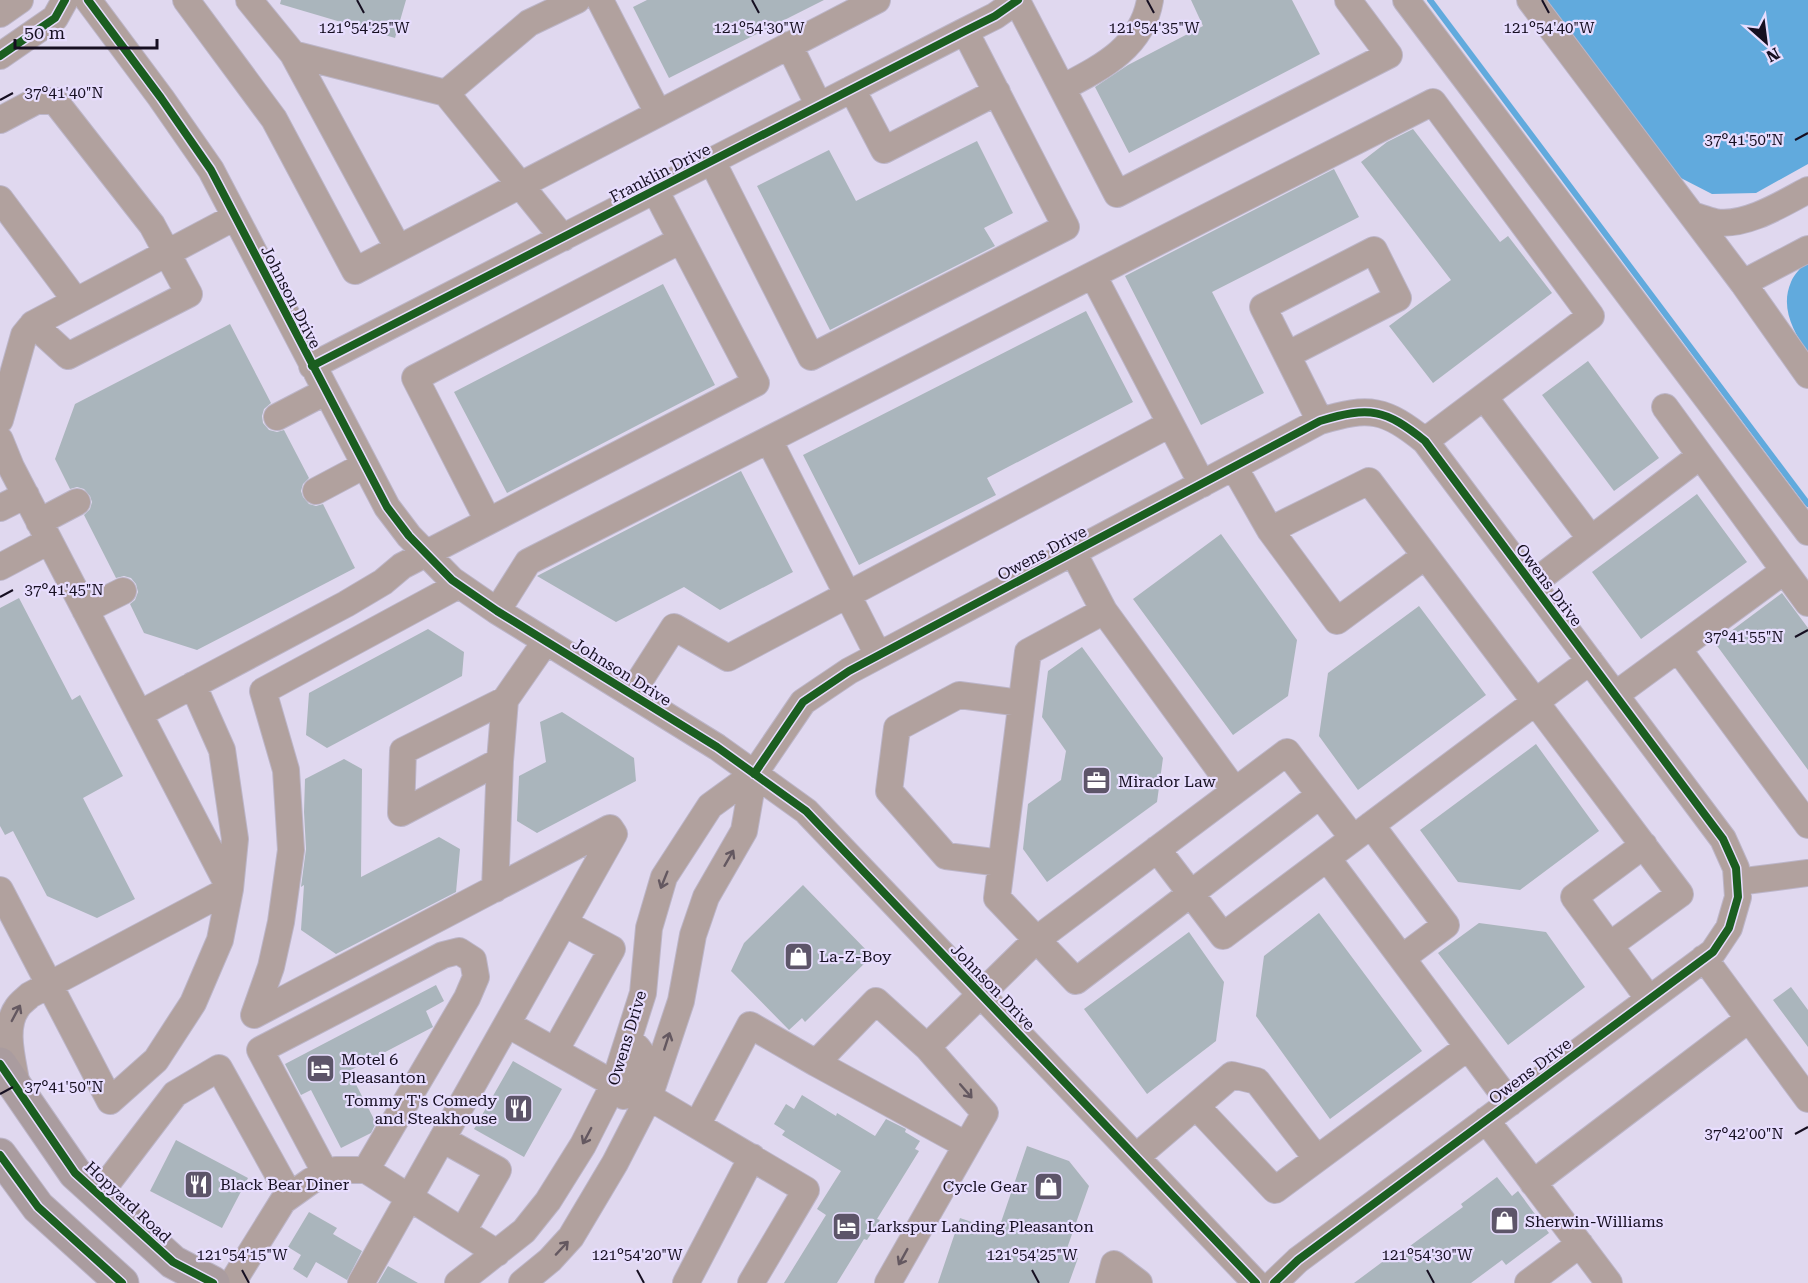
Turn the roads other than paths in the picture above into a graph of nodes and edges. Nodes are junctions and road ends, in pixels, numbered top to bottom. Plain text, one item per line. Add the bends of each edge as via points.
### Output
1 (20, 0) edge
2 (65, 0) edge
3 (88, 0) edge
4 (186, 0) edge
5 (250, 0) edge
6 (577, 0) edge
7 (600, 0) edge
8 (877, 0) edge
9 (1150, 0) edge
10 (1348, 0) edge
11 (1406, 0) edge
12 (1530, 0) edge
13 (1018, 1) edge
14 (0, 14) edge
15 (965, 31) junction
16 (789, 45) junction
17 (292, 54) junction
18 (0, 56) edge
19 (1062, 88) junction
20 (852, 89) junction
21 (997, 92) junction
22 (446, 93) junction
23 (819, 106) junction
24 (658, 113) junction
25 (0, 120) edge
26 (712, 161) junction
27 (520, 185) junction
28 (655, 190) junction
29 (1808, 190) edge
30 (0, 200) edge
31 (1692, 215) junction
32 (235, 217) junction
33 (563, 238) junction
34 (681, 240) junction
35 (399, 248) junction
36 (1808, 249) edge
37 (167, 253) junction
38 (1093, 275) junction
39 (1743, 283) junction
40 (76, 301) junction
41 (33, 324) junction
42 (1287, 354) junction
43 (312, 366) junction
44 (1808, 375) edge
45 (326, 392) junction
46 (1484, 397) junction
47 (1665, 407) dead end
48 (277, 417) dead end
49 (0, 420) edge
50 (1320, 421) junction
51 (1170, 424) junction
52 (0, 440) edge
53 (769, 440) junction
54 (1425, 441) junction
55 (1700, 456) junction
56 (365, 465) junction
57 (1234, 467) junction
58 (1202, 484) junction
59 (316, 491) dead end
60 (26, 495) junction
61 (77, 502) dead end
62 (0, 508) edge
63 (488, 521) junction
64 (1270, 530) junction
65 (44, 531) junction
66 (1808, 532) edge
67 (1591, 539) junction
68 (1073, 552) junction
69 (426, 554) junction
70 (1425, 556) junction
71 (0, 567) edge
72 (1784, 571) junction
73 (1532, 584) junction
74 (459, 585) junction
75 (123, 591) dead end
76 (848, 595) junction
77 (1808, 603) edge
78 (85, 610) junction
79 (497, 611) junction
80 (1104, 611) junction
81 (546, 641) junction
82 (1678, 649) junction
83 (878, 655) junction
84 (1590, 661) junction
85 (193, 685) junction
86 (631, 694) junction
87 (1615, 695) junction
88 (505, 700) junction
89 (1535, 702) junction
90 (1021, 703) junction
91 (139, 714) junction
92 (500, 761) junction
93 (754, 774) junction
94 (1235, 790) junction
95 (1320, 795) junction
96 (1808, 825) edge
97 (1362, 831) junction
98 (1644, 845) junction
99 (1157, 849) junction
100 (1327, 858) junction
101 (1001, 863) junction
102 (1808, 873) edge
103 (1737, 882) junction
104 (230, 889) junction
105 (495, 889) junction
106 (0, 890) edge
107 (1191, 893) junction
108 (564, 922) junction
109 (1036, 940) junction
110 (1610, 945) junction
111 (1402, 958) junction
112 (1704, 958) junction
113 (50, 986) junction
114 (981, 994) junction
115 (1649, 999) junction
116 (1749, 1019) junction
117 (507, 1024) junction
118 (628, 1040) junction
119 (927, 1047) junction
120 (1468, 1047) junction
121 (555, 1051) junction
122 (816, 1063) junction
123 (9, 1077) edge
124 (614, 1084) junction
125 (649, 1097) junction
126 (1808, 1098) edge
127 (1510, 1103) junction
128 (1196, 1106) junction
129 (1486, 1120) junction
130 (697, 1125) junction
131 (442, 1139) junction
132 (966, 1145) junction
133 (623, 1148) junction
134 (752, 1157) junction
135 (1136, 1157) junction
136 (1317, 1159) junction
137 (2, 1162) edge
138 (366, 1170) junction
139 (326, 1174) junction
140 (1533, 1183) junction
141 (99, 1194) junction
142 (290, 1196) junction
143 (410, 1197) junction
144 (463, 1231) junction
145 (1580, 1244) junction
146 (497, 1253) junction
147 (122, 1283) edge
148 (213, 1283) edge
149 (232, 1283) edge
150 (361, 1283) edge
151 (458, 1283) edge
152 (522, 1283) edge
153 (686, 1283) edge
154 (751, 1283) edge
155 (888, 1283) edge
156 (1109, 1283) edge
157 (1139, 1283) edge
158 (1256, 1283) edge
159 (1274, 1283) edge
160 (1528, 1283) edge
161 (1609, 1283) edge

1 - 14 street
2 - 18 street via 55,18
3 - 32 street, Johnson Drive via 211,170
4 - 35 street via 274,119 355,271
5 - 17 street
6 - 22 street via 529,23
7 - 24 street
8 - 16 street
9 - 19 street via 1145,19 1126,47 1113,60
10 - 19 street via 1389,56 1117,194
11 - 66 street
12 - 31 street
13 - 15 street, Franklin Drive
13 - 19 street
15 - 20 street, Franklin Drive
15 - 21 street
16 - 23 street
16 - 24 street
17 - 22 street
17 - 35 street
20 - 21 street via 884,150
20 - 23 street, Franklin Drive
21 - 26 street via 1066,226 810,357
22 - 27 street
23 - 26 street, Franklin Drive
24 - 27 street
25 - 37 street via 36,101 55,101 152,225
26 - 28 street, Franklin Drive
27 - 33 street
27 - 35 street
28 - 33 street, Franklin Drive
28 - 34 street
29 - 31 street via 1746,219 1716,222
30 - 40 street
31 - 39 street
32 - 37 street
32 - 43 street, Johnson Drive
33 - 43 street, Franklin Drive
34 - 63 street via 415,378
34 - 63 street via 756,383
36 - 39 street
37 - 40 street
37 - 41 street via 189,294 69,356
38 - 46 street via 1433,102 1591,316
38 - 51 street
38 - 53 street
39 - 44 street
40 - 41 street
41 - 49 street via 24,335
42 - 42 street via 1263,306 1374,250 1398,298
42 - 50 street
43 - 45 street, Johnson Drive
45 - 48 street
45 - 56 street, Johnson Drive
46 - 54 street
46 - 67 street
47 - 55 street
50 - 54 street, Owens Drive via 1348,412 1377,412 1401,422
50 - 57 street, Owens Drive
51 - 58 street
51 - 76 street
52 - 60 street
53 - 76 street
53 - 79 street via 528,562
54 - 73 street, Owens Drive
55 - 67 street
55 - 72 street
56 - 59 street
56 - 69 street, Johnson Drive via 387,507
57 - 58 street, Owens Drive
57 - 64 street
58 - 68 street, Owens Drive
60 - 62 street
60 - 65 street
61 - 65 street
63 - 69 street
64 - 70 street via 1369,481
64 - 70 street via 1337,621
65 - 71 street
65 - 78 street
67 - 73 street
68 - 80 street
68 - 83 street, Owens Drive
69 - 74 street, Johnson Drive
69 - 85 street via 346,604
70 - 89 street
72 - 77 street
72 - 82 street
73 - 84 street, Owens Drive
74 - 79 street, Johnson Drive
74 - 105 street via 263,691 286,770 291,850 274,956 254,1015
75 - 78 street
76 - 83 street
76 - 86 street via 728,658 674,627
78 - 91 street
79 - 81 street, Johnson Drive
80 - 90 street via 1028,652
80 - 94 street
81 - 86 street, Johnson Drive
81 - 88 street
82 - 87 street
82 - 96 street
83 - 93 street, Owens Drive via 803,702
84 - 87 street, Owens Drive
84 - 89 street
85 - 91 street
85 - 104 street via 222,750 235,839
86 - 93 street, Johnson Drive
87 - 103 street, Owens Drive via 1723,838 1736,868
88 - 92 street
88 - 92 street via 403,751 402,813
89 - 97 street
89 - 98 street
90 - 101 street
90 - 101 street via 959,695 897,728 889,791 946,856
91 - 104 street
92 - 105 street
93 - 114 street, Johnson Drive via 806,811
93 -> 118 street, Owens Drive via 710,806 664,877 649,928 643,993
125 -> 93 street, Owens Drive via 681,1001 693,935 706,897 744,831
94 - 95 street via 1287,752
94 - 99 street
95 - 97 street
95 - 107 street
97 - 100 street
97 - 111 street via 1446,925
98 - 110 street via 1574,897
98 - 110 street via 1680,894
99 - 107 street
99 - 109 street
100 - 107 street via 1223,936
100 - 111 street
101 - 109 street via 997,898
102 - 103 street
103 - 112 street, Owens Drive via 1738,897 1729,928 1713,952
104 - 113 street
104 - 113 street via 220,940 193,1004 156,1060 110,1101
105 - 108 street via 610,828 614,834
106 - 113 street
107 - 109 street via 1076,981
108 - 117 street
108 - 121 street via 612,949
109 - 114 street
110 - 115 street
111 - 120 street
112 - 115 street, Owens Drive
112 - 116 street
123 -> 113 street via 12,1017 30,995
114 - 119 street
114 - 135 street, Johnson Drive
115 - 127 street, Owens Drive
116 - 126 street
116 - 140 street
117 - 121 street
117 - 131 street
118 - 124 street, Owens Drive
118 - 125 street via 642,1052 641,1086
119 - 122 street via 876,1002
119 -> 132 street via 985,1113
120 - 127 street
120 - 136 street
121 - 124 street
122 - 130 street via 750,1025
122 - 132 street
123 - 141 main road, Hopyard Road via 75,1173
124 - 133 street via 628,1106 620,1138
124 -> 146 street, Owens Drive via 548,1201 524,1231
125 - 130 street
125 - 133 street, Owens Drive
127 - 129 street, Owens Drive
128 - 135 street
128 - 136 street via 1275,1190
128 - 136 street via 1232,1075 1257,1081
129 - 140 street
129 - 159 street, Owens Drive via 1298,1260
130 - 134 street
131 - 143 street
131 - 144 street via 498,1170
132 -> 155 street
152 -> 133 street, Owens Drive via 572,1237
134 - 153 street
134 - 154 street via 806,1190
135 - 158 street, Johnson Drive
137 - 147 main road via 38,1207
138 - 139 street
138 - 139 street via 476,977 473,960 459,951 443,955 260,1050
138 - 143 street
139 - 142 street
140 - 145 street
141 - 142 street via 175,1094 219,1068
141 - 148 main road, Hopyard Road via 173,1262
142 - 149 street via 283,1201
143 - 144 street
143 - 150 street
144 - 146 street
145 - 160 street
145 - 161 street
146 - 151 street, Owens Drive
156 - 157 street via 1114,1264

